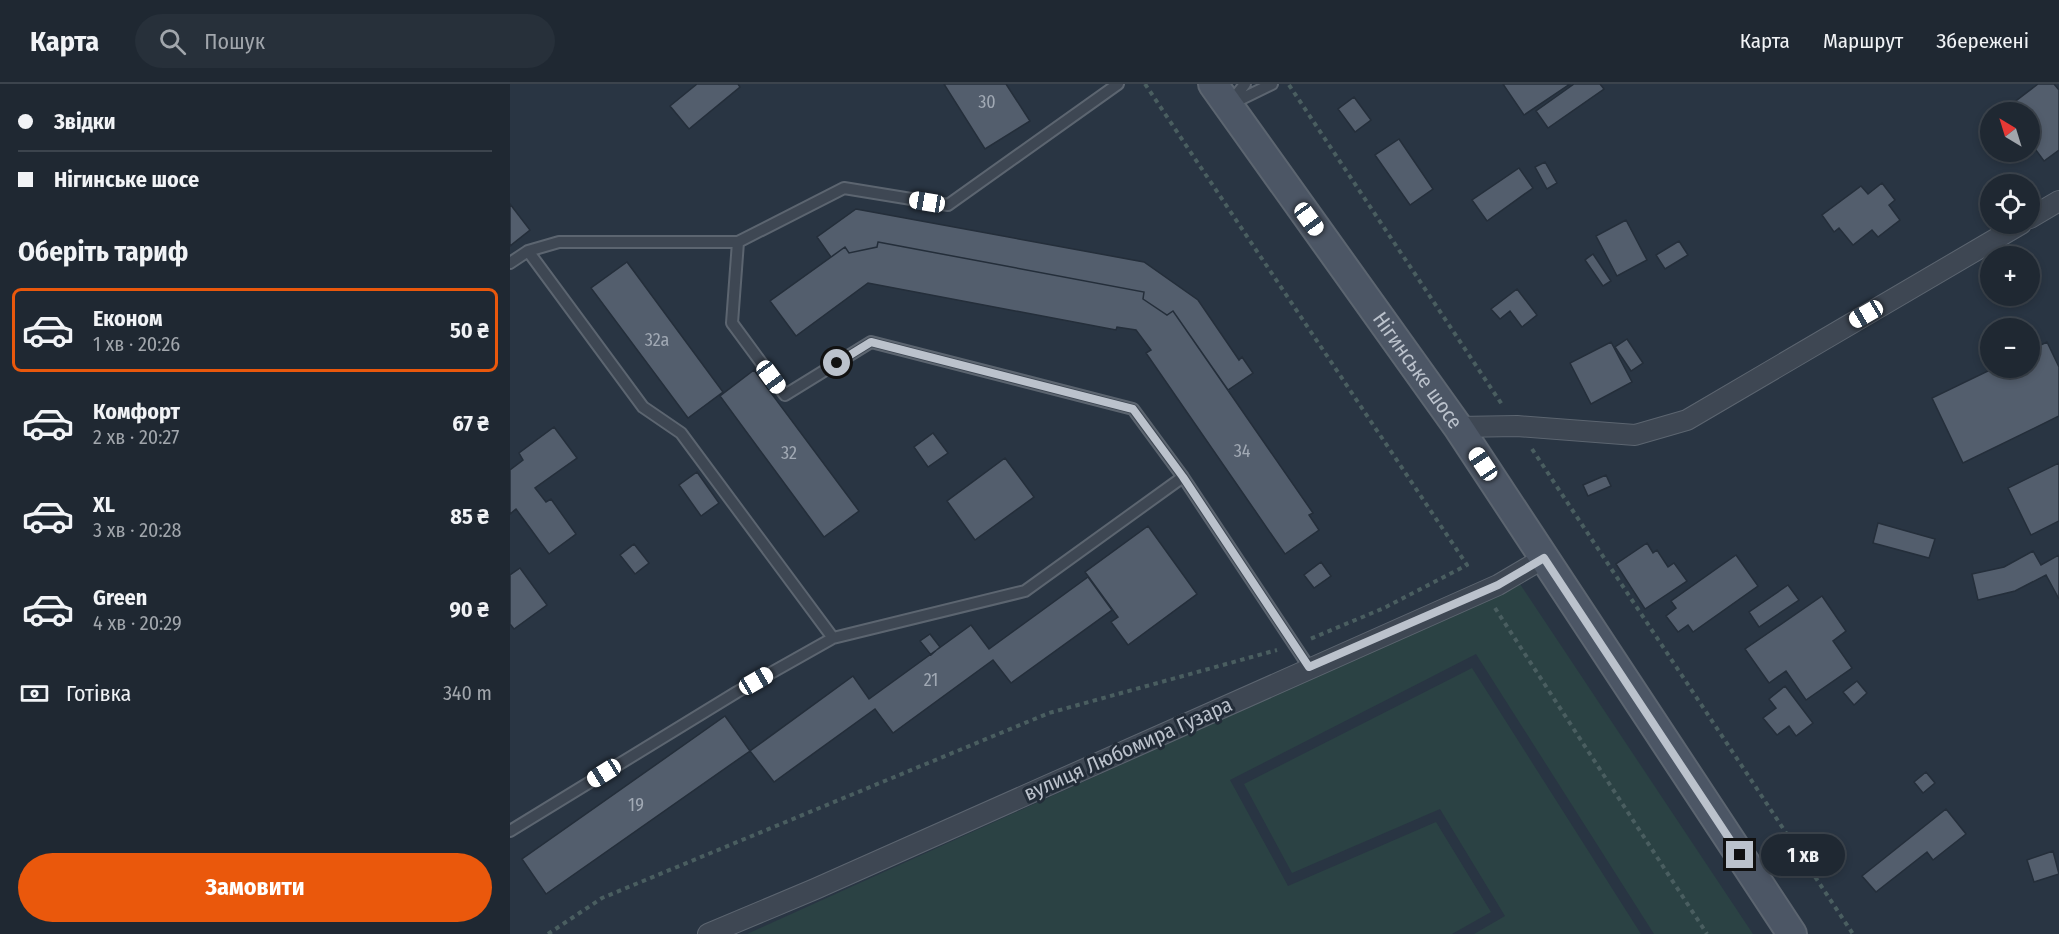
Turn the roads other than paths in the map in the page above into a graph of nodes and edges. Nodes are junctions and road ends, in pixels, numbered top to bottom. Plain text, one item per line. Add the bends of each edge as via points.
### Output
1 (1118, 84) edge
2 (1272, 84) edge
3 (1229, 91) edge
4 (2059, 201) edge
5 (2040, 212) edge
6 (2004, 234) edge
7 (738, 242) junction
8 (528, 251) junction
9 (510, 263) edge
10 (1458, 427) junction
11 (1183, 477) junction
12 (1544, 558) junction
13 (833, 638) junction
14 (1309, 667) junction
15 (510, 831) edge
16 (708, 934) edge
17 (1792, 934) edge

1 - 7 lane via 948,205 844,188
2 - 3 lane
3 - 10 main road, Нігинське шосе
4 - 5 street
6 - 10 street via 1687,420 1635,435 1517,426
7 - 8 lane via 559,242
7 - 11 lane via 732,323 785,395 871,342 1133,409
8 - 9 lane
8 - 13 lane via 643,406 681,433
10 - 12 main road, Нігинське шосе
11 - 13 lane via 1025,591
11 - 14 lane
12 - 14 street, вулиця Любомира Гузара via 1484,591
12 - 17 main road, Нігинське шосе
13 - 15 lane
14 - 16 street, вулиця Любомира Гузара

